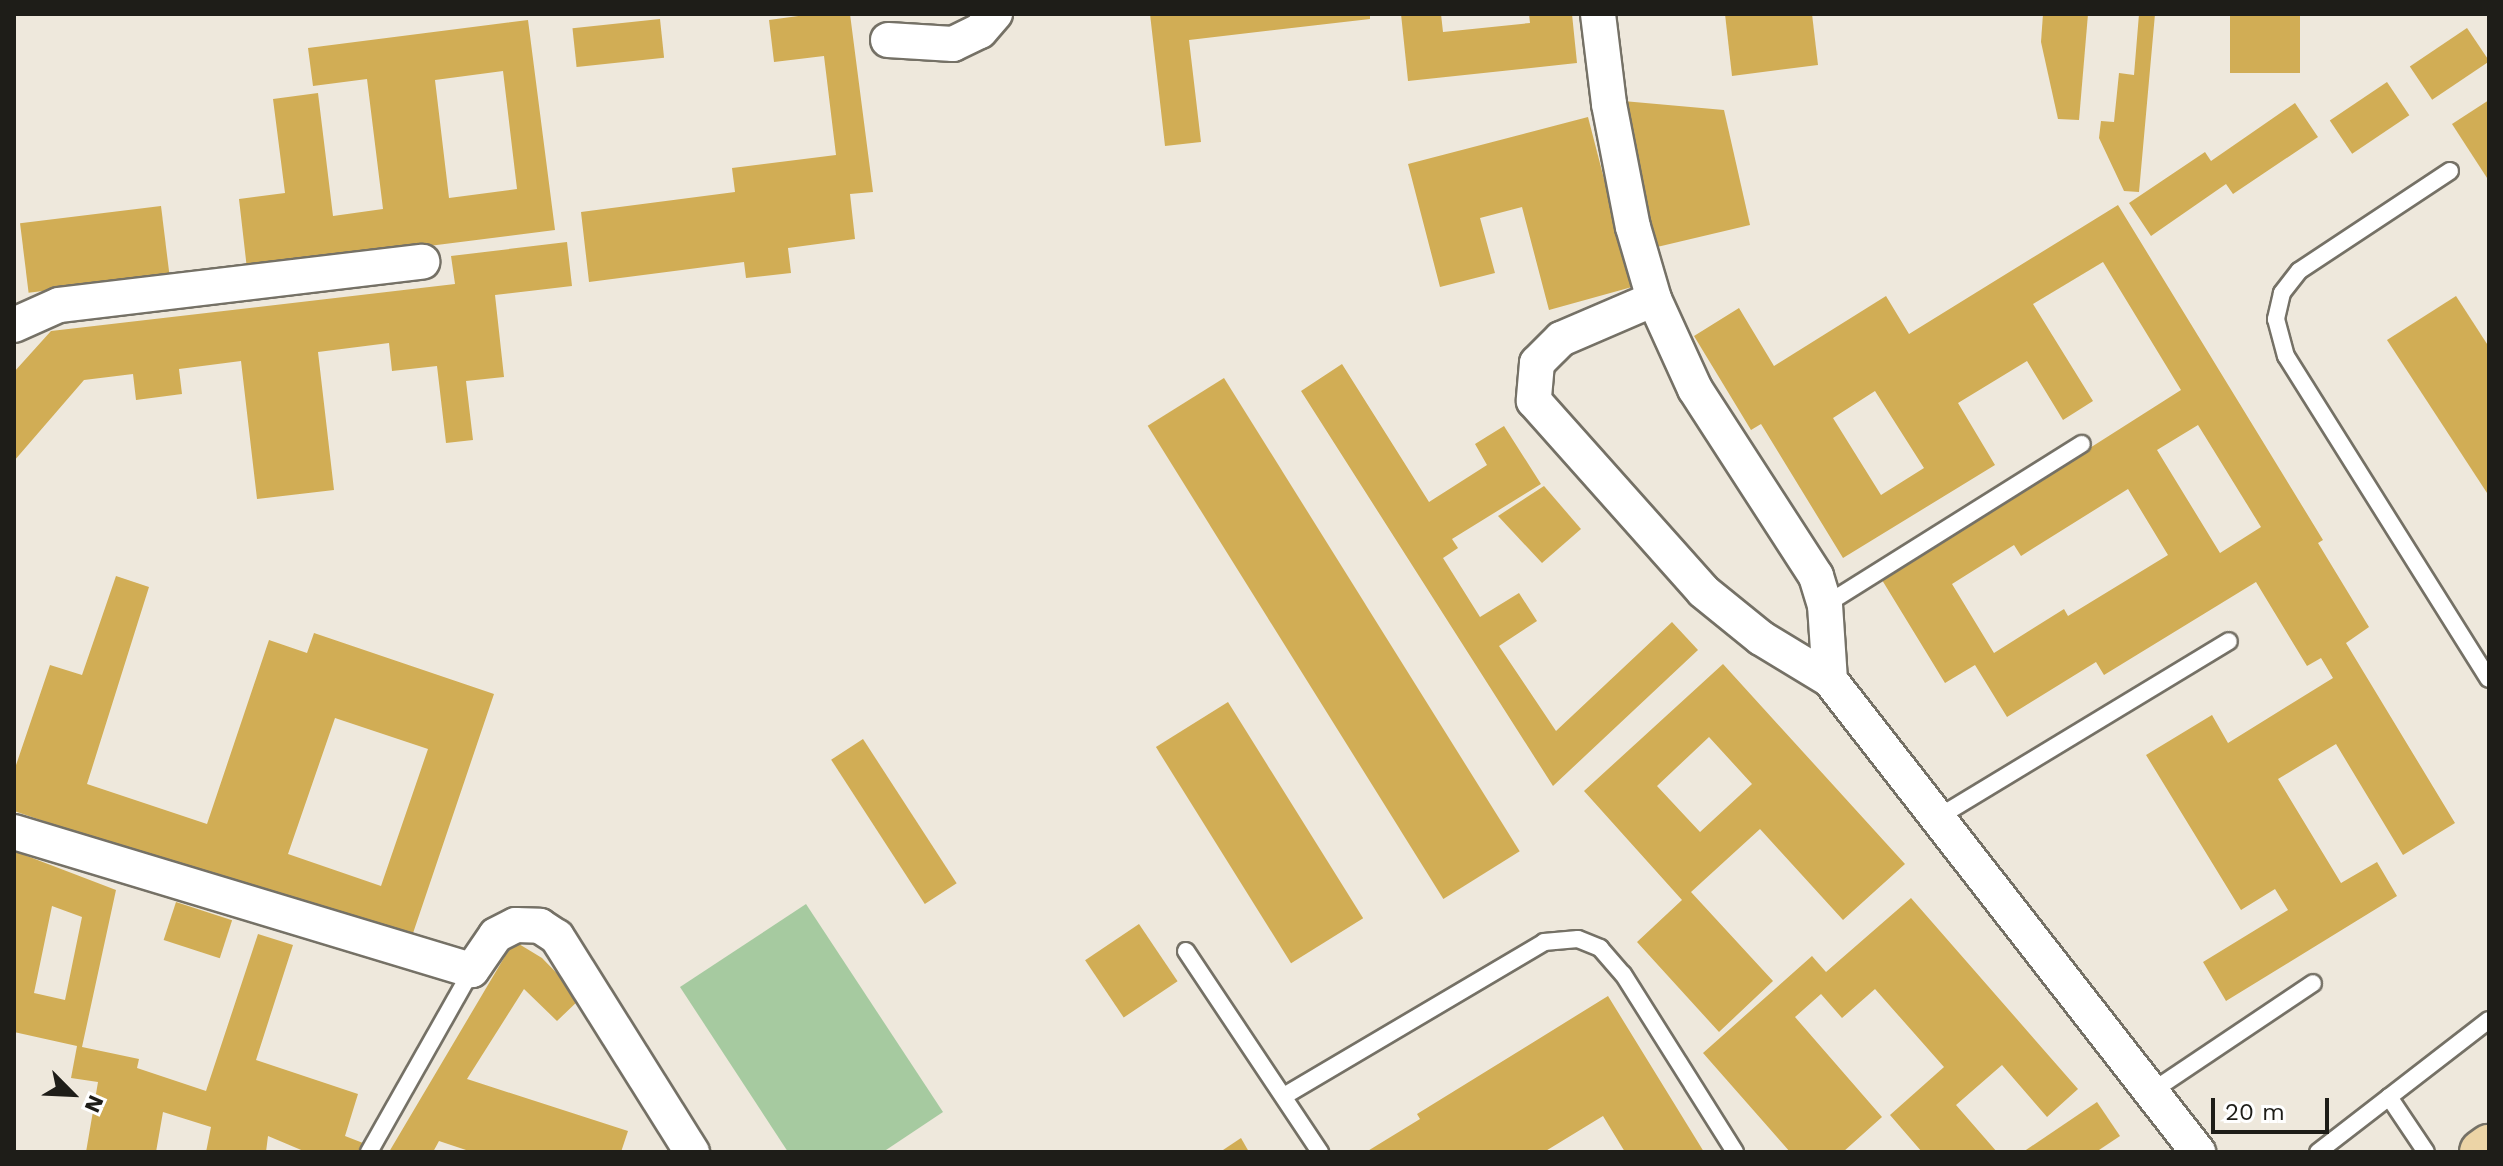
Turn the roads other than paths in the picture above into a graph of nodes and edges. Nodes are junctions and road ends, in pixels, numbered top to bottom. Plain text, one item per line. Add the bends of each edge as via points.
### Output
1 (995, 14) edge
2 (1598, 14) edge
3 (888, 40) dead end
4 (2450, 171) dead end
5 (422, 262) dead end
6 (1654, 299) junction
7 (14, 325) edge
8 (2082, 444) dead end
9 (1825, 605) junction
10 (2229, 641) dead end
11 (2489, 679) edge
12 (1830, 680) junction
13 (1937, 818) junction
14 (14, 832) edge
15 (1186, 951) dead end
16 (472, 970) junction
17 (2313, 983) dead end
18 (2489, 1020) edge
19 (2151, 1092) junction
20 (1284, 1096) junction
21 (2389, 1097) junction
22 (2489, 1147) edge
23 (369, 1152) edge
24 (692, 1152) edge
25 (1320, 1152) edge
26 (1735, 1152) edge
27 (2198, 1152) edge
28 (2318, 1152) edge
29 (2426, 1152) edge
30 (2482, 1152) edge

1 - 3 street via 980,31 953,44
2 - 6 street via 1621,166
4 - 11 lane via 2299,271 2282,293 2276,319 2286,356
5 - 7 street via 59,305
6 - 9 street via 1695,389 1798,541
6 - 12 street via 1561,339 1537,363 1534,401 1703,591 1761,638
8 - 9 lane
9 - 12 street
10 - 13 lane
12 - 13 street
13 - 19 street
14 - 16 street
15 - 20 lane
16 - 23 lane
16 - 24 street via 496,935 516,925 540,926 557,937
17 - 19 lane
18 - 21 lane
19 - 27 street
20 - 25 lane
20 - 26 lane via 1544,942 1578,939 1600,948 1623,974
21 - 28 lane
21 - 29 lane
22 - 30 main road

